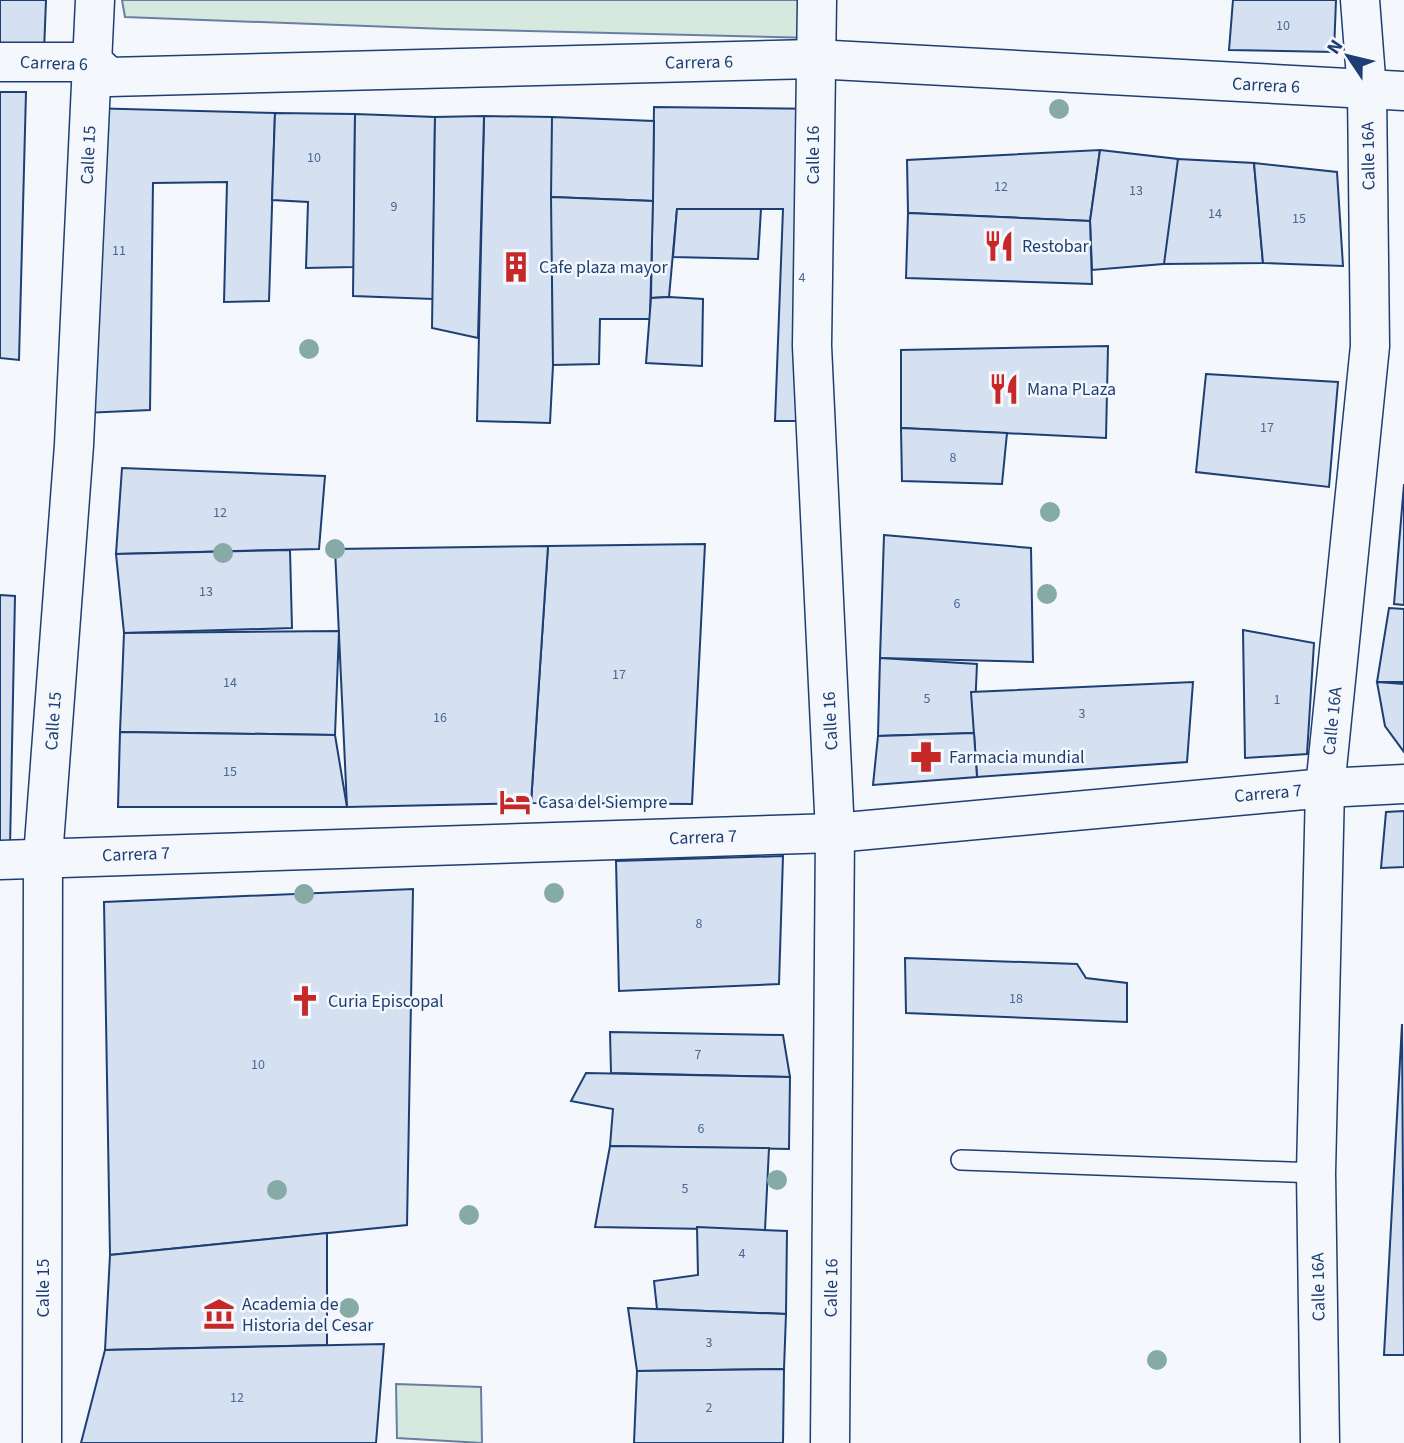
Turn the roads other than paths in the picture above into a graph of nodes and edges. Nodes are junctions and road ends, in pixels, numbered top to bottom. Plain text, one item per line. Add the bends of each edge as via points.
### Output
1 (95, 0) edge
2 (817, 0) edge
3 (1360, 0) edge
4 (814, 60) junction
5 (0, 62) edge
6 (93, 62) junction
7 (1386, 91) edge
8 (1404, 784) edge
9 (1325, 788) junction
10 (835, 833) junction
11 (43, 857) junction
12 (0, 860) edge
13 (961, 1160) dead end
14 (1315, 1173) junction
15 (42, 1443) edge
16 (830, 1443) edge
17 (1320, 1443) edge

1 - 6 street, Calle 15
2 - 4 street, Calle 16
3 - 7 street, Calle 16A
4 - 6 street, Carrera 6 via 109,77
4 - 7 street, Carrera 6
4 - 10 street, Calle 16 via 812,346
5 - 6 street, Carrera 6
6 - 11 street, Calle 15 via 74,445
7 - 9 street, Calle 16A via 1370,346
8 - 9 street, Carrera 7
9 - 10 street, Carrera 7
9 - 14 street, Calle 16A
10 - 11 street, Carrera 7
10 - 16 street, Calle 16
11 - 12 street, Carrera 7
11 - 15 street, Calle 15
13 - 14 lane
14 - 17 street, Calle 16A

